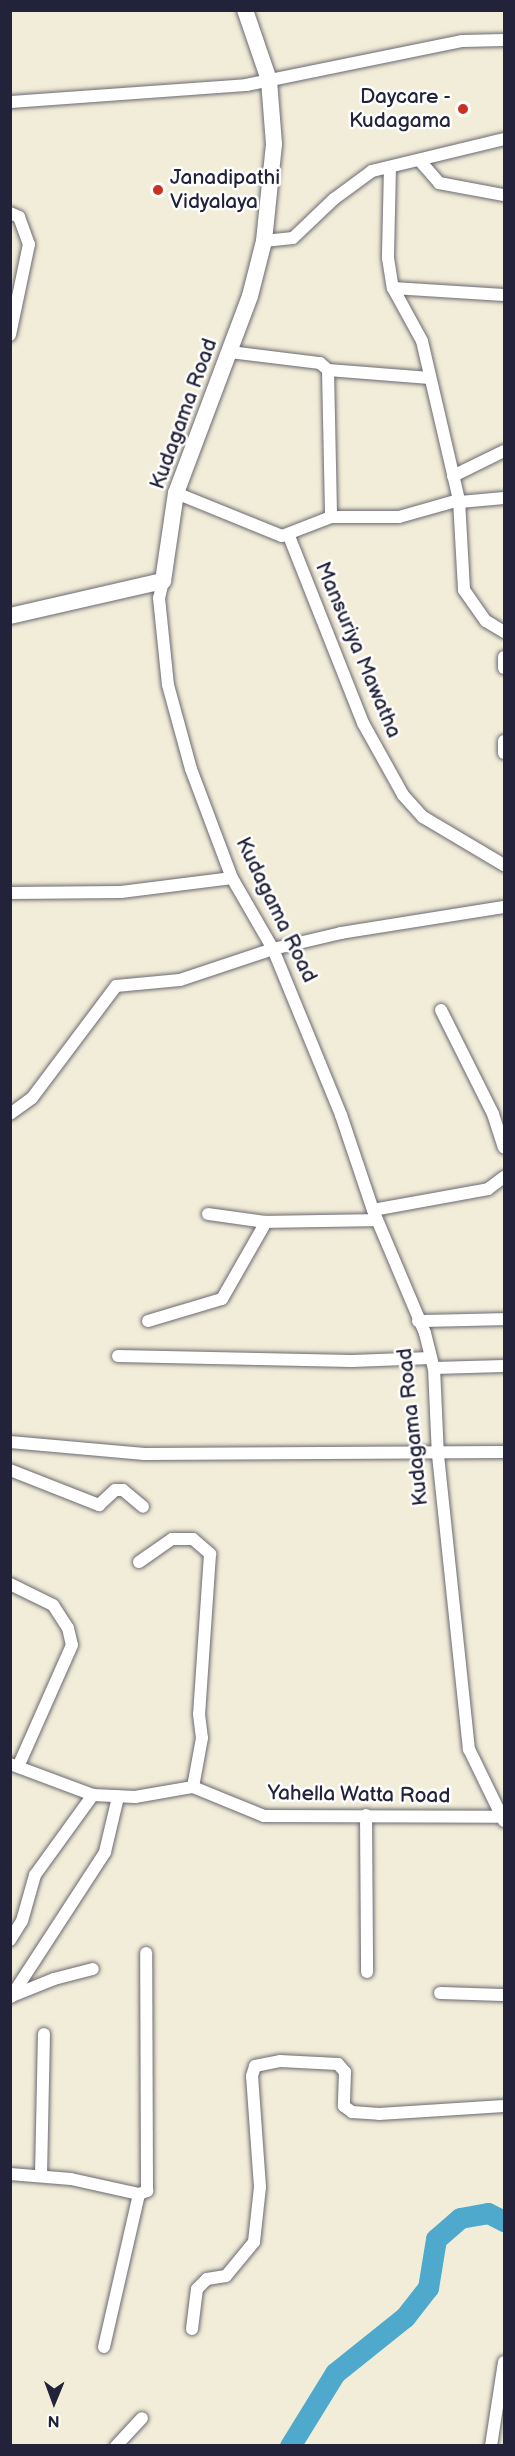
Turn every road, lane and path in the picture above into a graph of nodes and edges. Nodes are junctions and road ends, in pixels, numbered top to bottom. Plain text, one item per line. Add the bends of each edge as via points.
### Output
1 (245, 10) edge
2 (504, 40) edge
3 (269, 80) junction
4 (10, 102) edge
5 (504, 139) edge
6 (421, 162) junction
7 (390, 167) junction
8 (504, 195) edge
9 (10, 213) edge
10 (264, 241) junction
11 (393, 288) junction
12 (504, 295) edge
13 (10, 335) edge
14 (230, 352) junction
15 (328, 370) junction
16 (430, 378) junction
17 (504, 451) edge
18 (453, 476) junction
19 (176, 493) junction
20 (499, 500) edge
21 (459, 501) junction
22 (504, 509) edge
23 (331, 517) junction
24 (290, 536) junction
25 (163, 581) junction
26 (10, 616) edge
27 (504, 632) edge
28 (504, 657) edge
29 (504, 668) edge
30 (504, 741) edge
31 (504, 753) edge
32 (504, 865) edge
33 (232, 878) junction
34 (10, 893) edge
35 (504, 907) edge
36 (273, 949) junction
37 (441, 1010) dead end
38 (10, 1114) edge
39 (504, 1147) edge
40 (504, 1177) edge
41 (208, 1214) dead end
42 (375, 1215) junction
43 (266, 1222) junction
44 (504, 1319) edge
45 (148, 1321) dead end
46 (418, 1321) junction
47 (118, 1356) dead end
48 (432, 1363) junction
49 (504, 1366) edge
50 (10, 1442) edge
51 (504, 1452) edge
52 (438, 1455) junction
53 (10, 1470) edge
54 (143, 1507) dead end
55 (139, 1562) dead end
56 (10, 1584) edge
57 (14, 1766) edge
58 (193, 1787) junction
59 (93, 1795) junction
60 (118, 1797) junction
61 (366, 1815) junction
62 (503, 1819) edge
63 (10, 1940) edge
64 (146, 1953) dead end
65 (93, 1969) dead end
66 (368, 1972) dead end
67 (440, 1993) dead end
68 (504, 1995) edge
69 (11, 1997) edge
70 (44, 2034) dead end
71 (504, 2106) edge
72 (10, 2174) edge
73 (41, 2176) junction
74 (139, 2194) junction
75 (192, 2329) dead end
76 (104, 2347) dead end
77 (504, 2362) edge
78 (142, 2418) dead end
79 (116, 2445) edge
80 (491, 2445) edge

1 - 3 street, Kudagama Road
2 - 3 street via 463,41
3 - 4 street
3 - 10 street, Kudagama Road via 274,144
5 - 6 street
6 - 7 street
6 - 8 street via 439,183
7 - 10 street via 360,177 293,238
7 - 11 street via 388,258
9 - 13 street via 19,217 29,244
10 - 14 street, Kudagama Road
11 - 12 street
11 - 16 street via 422,341
14 - 15 street via 320,363
14 - 19 street, Kudagama Road
15 - 16 street
15 - 23 street
16 - 18 street
17 - 18 street
18 - 21 street
19 - 24 street
19 - 25 street, Kudagama Road
20 - 21 street
20 - 22 street
21 - 23 street via 399,517
21 - 27 street via 464,590 486,621
23 - 24 street
24 - 32 street, Mansuriya Mawatha via 363,723 403,795 423,817
25 - 26 street
25 - 33 street, Kudagama Road via 159,598 168,685 190,769
28 - 29 street
30 - 31 street
33 - 34 street via 121,892
33 - 36 street, Kudagama Road
35 - 36 street via 340,933
36 - 38 street via 180,980 116,986 32,1098
36 - 42 street, Kudagama Road via 341,1115
37 - 39 street via 493,1114
40 - 42 street via 488,1189
41 - 43 street
42 - 43 street
42 - 46 street, Kudagama Road
43 - 45 street via 222,1299
44 - 46 street
46 - 48 street, Kudagama Road
47 - 48 street
48 - 49 street
48 - 52 street, Kudagama Road
50 - 52 street via 144,1454 331,1451
51 - 52 street
52 - 62 street, Kudagama Road via 469,1749
53 - 54 street via 99,1505 115,1490 123,1490
55 - 58 street via 172,1539 193,1539 210,1554 199,1714 202,1738
56 - 57 street via 53,1605 68,1628 72,1645
57 - 59 street, Yahella Watta Road
58 - 60 street, Yahella Watta Road
58 - 61 street, Yahella Watta Road via 264,1816
59 - 60 street, Yahella Watta Road
59 - 63 street via 35,1875 22,1921
60 - 69 street via 105,1852
61 - 62 street, Yahella Watta Road
61 - 66 street
64 - 74 street via 149,2185
65 - 69 street via 54,1979
67 - 68 street
70 - 73 street
71 - 75 street via 379,2114 352,2112 345,2106 345,2072 338,2064 280,2061 255,2066 252,2076 260,2187 254,2242 226,2276 207,2279 197,2289
72 - 73 street
73 - 74 street
74 - 76 street
77 - 80 street
78 - 79 street

